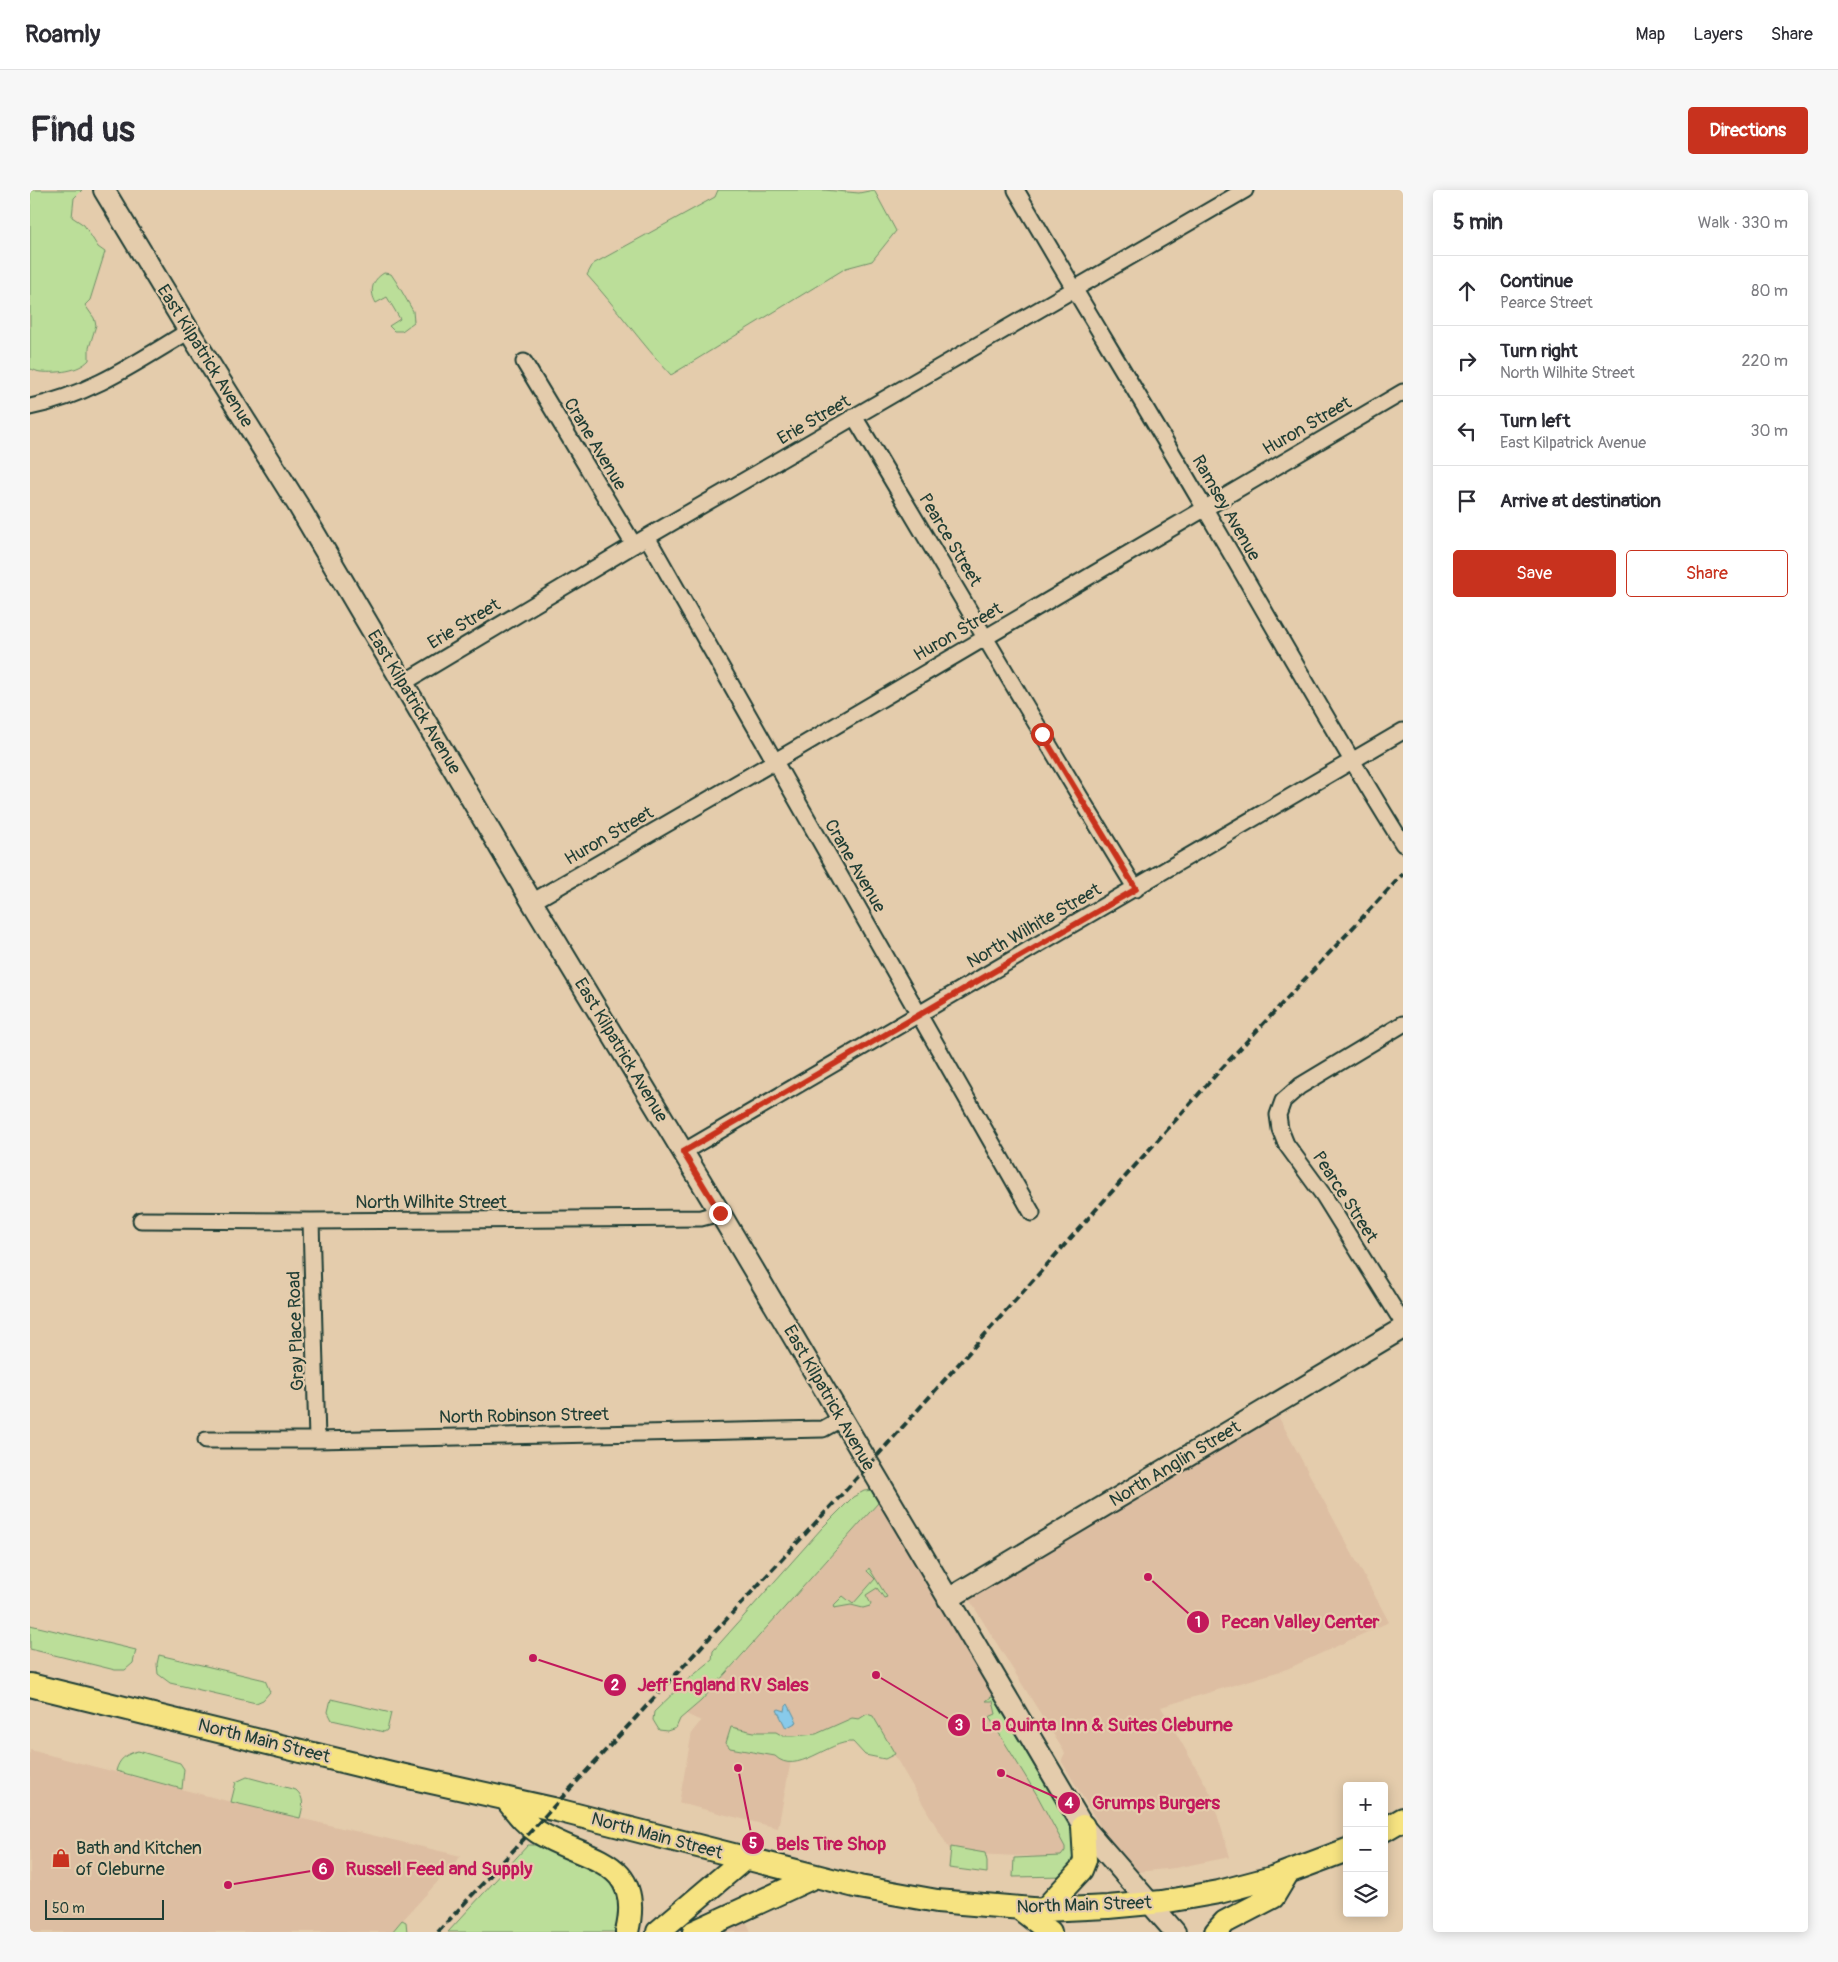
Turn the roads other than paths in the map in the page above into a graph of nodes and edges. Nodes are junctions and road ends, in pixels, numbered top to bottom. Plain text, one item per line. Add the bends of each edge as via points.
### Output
1 (104, 190) edge
2 (1016, 190) edge
3 (1245, 190) edge
4 (1074, 290) junction
5 (189, 331) junction
6 (524, 362) dead end
7 (1403, 392) edge
8 (30, 407) edge
9 (855, 418) junction
10 (1205, 508) junction
11 (647, 537) junction
12 (634, 545) junction
13 (987, 637) junction
14 (403, 683) junction
15 (1403, 731) edge
16 (1351, 761) junction
17 (774, 762) junction
18 (1403, 844) edge
19 (1136, 889) junction
20 (532, 902) junction
21 (919, 1013) junction
22 (1403, 1024) edge
23 (683, 1152) junction
24 (720, 1213) junction
25 (1032, 1213) dead end
26 (141, 1220) dead end
27 (311, 1221) junction
28 (1403, 1323) edge
29 (1403, 1328) edge
30 (841, 1419) junction
31 (206, 1440) dead end
32 (317, 1440) junction
33 (948, 1599) junction
34 (30, 1685) edge
35 (506, 1799) junction
36 (1403, 1819) edge
37 (1083, 1826) junction
38 (1388, 1828) edge
39 (1343, 1851) edge
40 (744, 1858) junction
41 (1288, 1872) junction
42 (816, 1876) junction
43 (1148, 1903) junction
44 (1019, 1908) junction
45 (1044, 1910) junction
46 (627, 1932) edge
47 (658, 1932) edge
48 (694, 1932) edge
49 (1050, 1932) edge
50 (1175, 1932) edge
51 (1216, 1932) edge

1 - 5 street, East Kilpatrick Avenue
2 - 4 street, Ramsey Avenue
3 - 4 street, Erie Street
4 - 9 street, Erie Street
4 - 10 street, Ramsey Avenue
5 - 8 street via 92,388
5 - 14 street, East Kilpatrick Avenue via 298,505
6 - 12 street, Crane Avenue
7 - 10 street, Huron Street
9 - 11 street, Erie Street
9 - 13 street, Pearce Street
10 - 13 street, Huron Street
10 - 16 street, Ramsey Avenue
11 - 12 street, Erie Street
11 - 17 street, Crane Avenue
12 - 14 street, Erie Street
13 - 17 street, Huron Street
13 - 19 street, Pearce Street
14 - 20 street, East Kilpatrick Avenue
15 - 16 street, North Wilhite Street
16 - 18 street, Ramsey Avenue
16 - 19 street, North Wilhite Street
17 - 20 street, Huron Street
17 - 21 street, Crane Avenue
19 - 21 street, North Wilhite Street
20 - 23 street, East Kilpatrick Avenue
21 - 23 street, North Wilhite Street
21 - 25 street, Crane Avenue
22 - 28 street, Pearce Street via 1300,1086 1283,1101 1278,1115 1286,1144 1324,1196
23 - 24 street, East Kilpatrick Avenue
24 - 27 street, North Wilhite Street via 701,1218
24 - 30 street, East Kilpatrick Avenue
26 - 27 street, North Wilhite Street
27 - 32 street, Gray Place Road
29 - 33 street, North Anglin Street
30 - 32 street, North Robinson Street via 823,1429
30 - 33 street, East Kilpatrick Avenue
31 - 32 street, North Robinson Street
33 - 37 street, East Kilpatrick Avenue
34 - 35 main road, North Main Street
35 - 40 main road, North Main Street
35 - 46 main road via 536,1831 595,1857 622,1877 629,1898
36 - 38 main road
37 - 43 street, East Kilpatrick Avenue
37 - 45 main road via 1085,1860 1081,1870
39 - 41 main road, North Main Street
40 - 42 main road, North Main Street
40 - 47 main road
41 - 43 main road, North Main Street via 1219,1892
41 - 51 main road via 1272,1896 1225,1922
42 - 44 main road, North Main Street via 879,1892
42 - 48 main road
43 - 45 main road, North Main Street
43 - 50 street, East Kilpatrick Avenue
44 - 45 main road, North Main Street
44 - 49 main road

